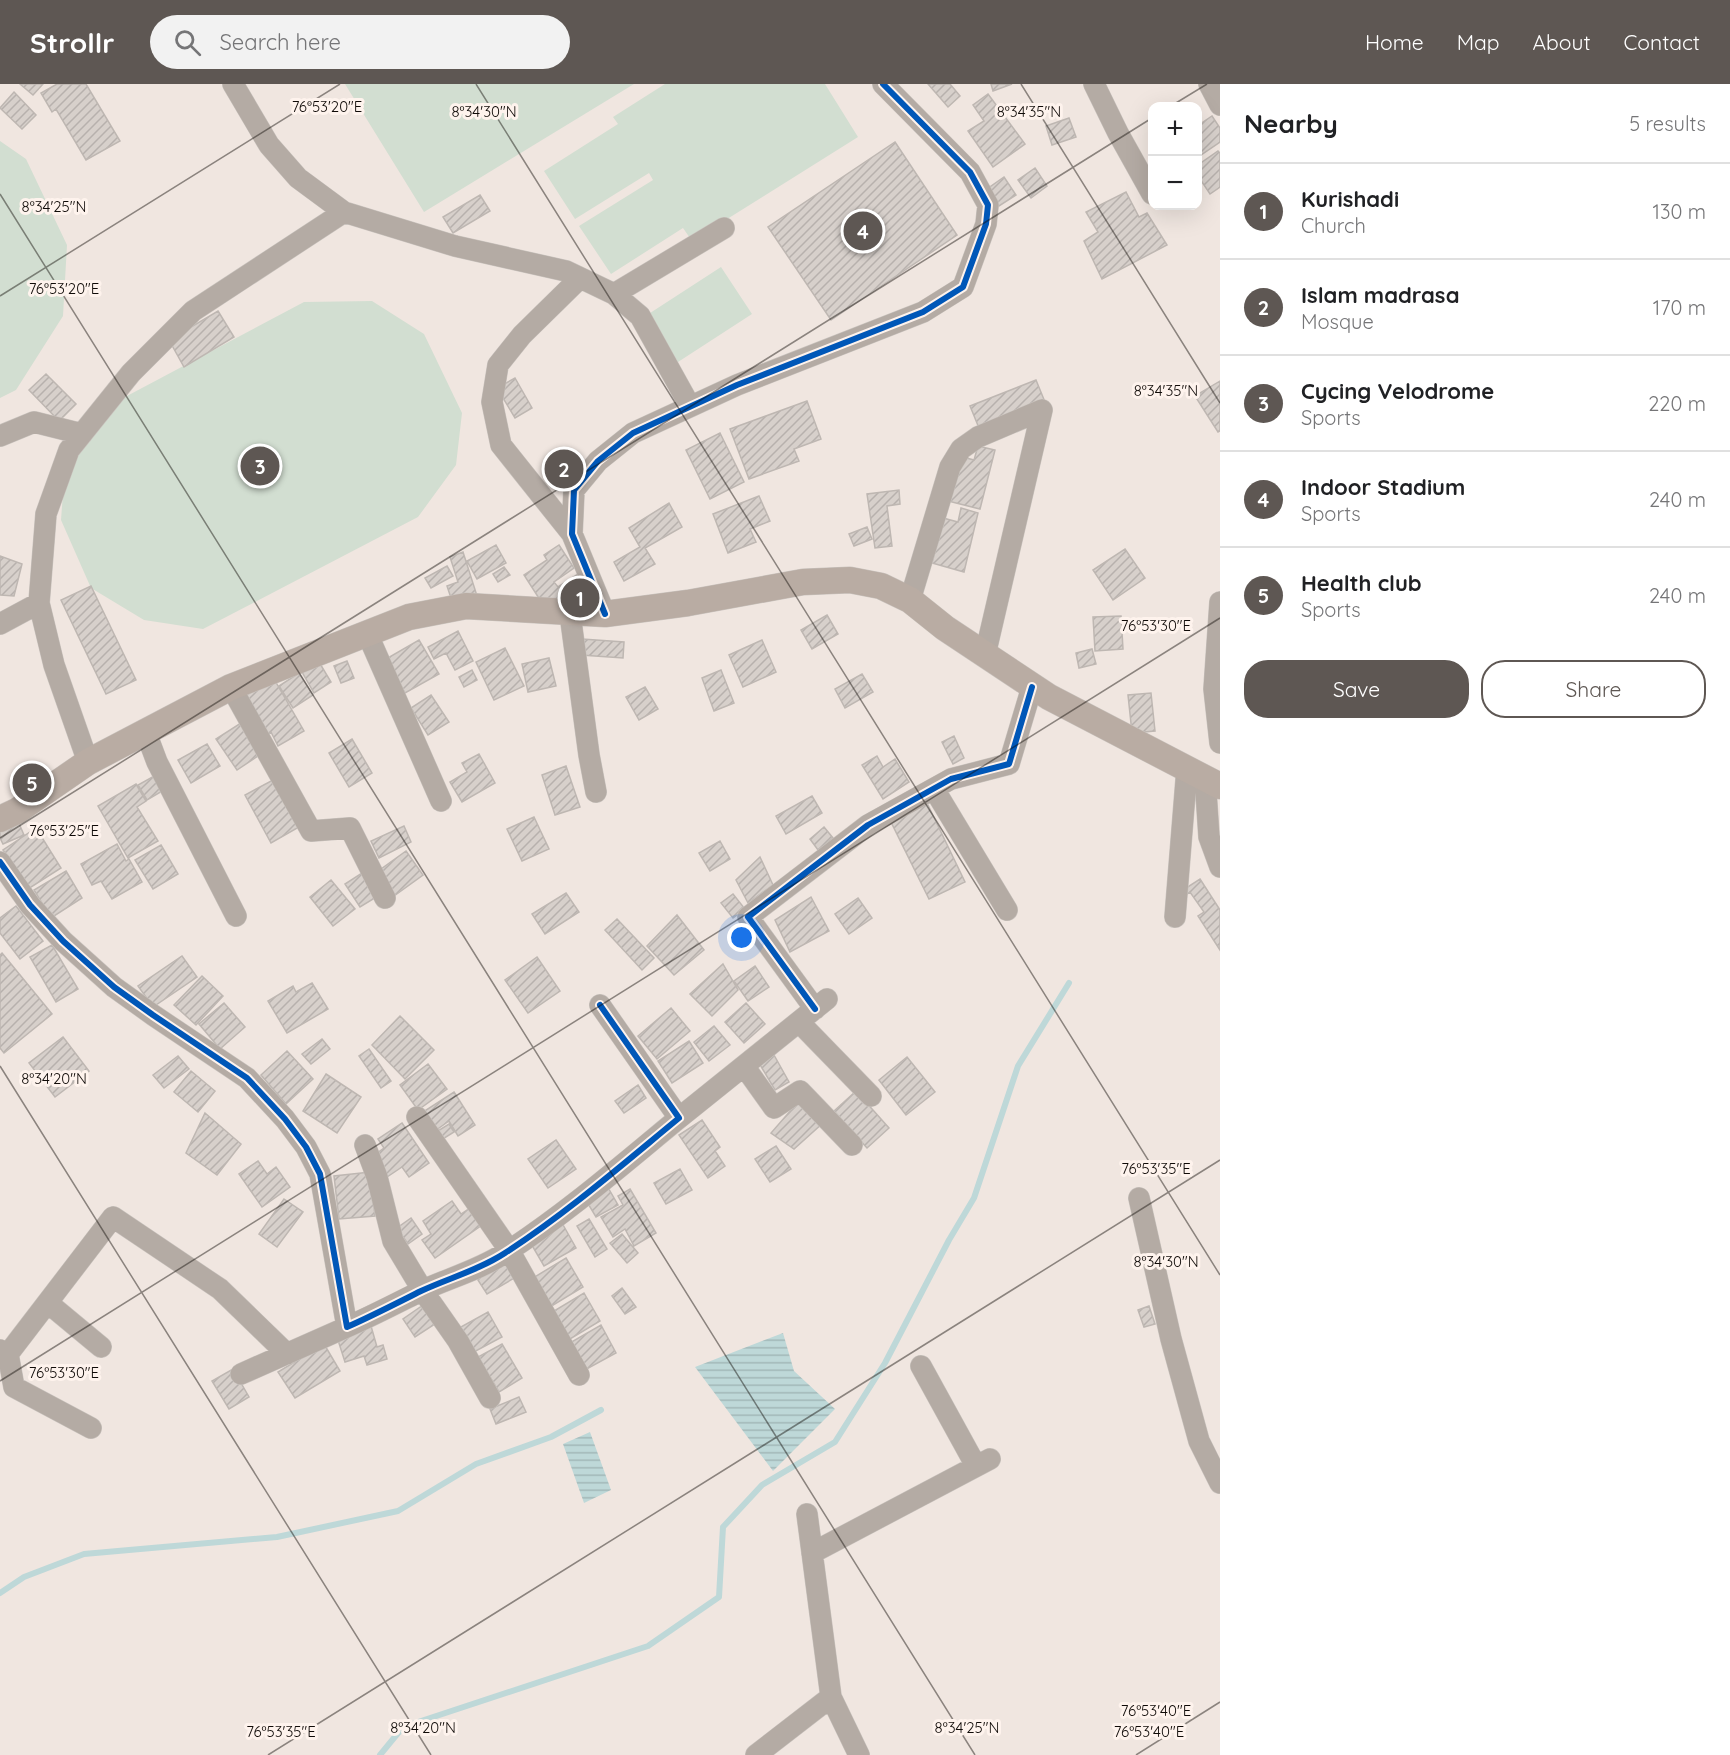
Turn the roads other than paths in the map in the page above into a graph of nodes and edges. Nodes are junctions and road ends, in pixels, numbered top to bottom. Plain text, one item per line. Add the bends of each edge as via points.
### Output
1 (233, 84) edge
2 (1094, 84) edge
3 (1209, 84) edge
4 (891, 87) edge
5 (1220, 105) edge
6 (1148, 186) edge
7 (344, 212) junction
8 (724, 228) dead end
9 (580, 278) junction
10 (614, 294) junction
11 (690, 406) junction
12 (82, 434) junction
13 (0, 436) edge
14 (572, 534) junction
15 (910, 600) junction
16 (1220, 602) edge
17 (39, 603) junction
18 (570, 614) junction
19 (605, 614) junction
20 (0, 624) edge
21 (367, 633) junction
22 (985, 654) junction
23 (231, 687) junction
24 (1032, 687) junction
25 (145, 730) junction
26 (1220, 743) edge
27 (87, 762) junction
28 (1204, 777) edge
29 (934, 789) junction
30 (596, 792) dead end
31 (441, 801) dead end
32 (0, 819) edge
33 (0, 862) edge
34 (1220, 867) edge
35 (385, 898) dead end
36 (1007, 910) dead end
37 (236, 916) dead end
38 (1175, 917) dead end
39 (600, 1005) dead end
40 (814, 1010) junction
41 (744, 1066) junction
42 (871, 1096) dead end
43 (417, 1117) dead end
44 (680, 1118) junction
45 (365, 1145) dead end
46 (852, 1145) dead end
47 (1139, 1198) dead end
48 (509, 1250) junction
49 (423, 1291) junction
50 (48, 1303) junction
51 (347, 1327) junction
52 (101, 1347) dead end
53 (4, 1352) edge
54 (287, 1354) junction
55 (921, 1366) dead end
56 (241, 1374) dead end
57 (579, 1375) dead end
58 (490, 1398) dead end
59 (91, 1428) dead end
60 (1220, 1483) edge
61 (807, 1514) dead end
62 (812, 1553) junction
63 (831, 1697) junction
64 (756, 1755) edge
65 (859, 1755) edge

1 - 7 street via 269,145 298,178
2 - 6 street
3 - 5 street
4 - 11 street via 970,172 988,205 986,224 963,287 923,312
7 - 9 street
7 - 12 street via 193,311 131,373
8 - 10 street
9 - 10 street
9 - 14 street via 522,335 498,365 492,402 501,445
10 - 11 street via 640,316
11 - 14 street via 633,433 598,461 574,490
12 - 13 street via 34,422
12 - 17 street via 69,450 46,514
14 - 19 street
15 - 19 main road via 881,586 850,580 814,581
15 - 22 main road
15 - 22 street via 950,467 961,449 978,437 1041,410
16 - 26 street via 1214,689
17 - 20 street
17 - 27 street via 54,665
18 - 19 main road
18 - 21 main road via 466,606 409,617
18 - 30 street
21 - 23 main road
21 - 31 street
22 - 24 main road
23 - 25 main road
23 - 35 street via 311,831 350,828
24 - 28 main road
24 - 29 street via 1009,764 951,779
25 - 27 main road
25 - 37 street via 157,762
27 - 32 main road
28 - 34 street via 1209,837
28 - 38 street
29 - 36 street
29 - 40 street via 868,825 748,917
33 - 51 street via 30,905 63,941 114,987 247,1078 306,1147 320,1174
39 - 44 street
40 - 41 street
40 - 42 street
41 - 44 street
41 - 46 street via 774,1108 800,1090
43 - 48 street
44 - 48 street
45 - 49 street via 393,1241
47 - 60 street via 1199,1441
48 - 49 street via 472,1271
48 - 57 street
49 - 51 street
49 - 58 street via 458,1341
50 - 52 street
50 - 53 street
50 - 54 street via 113,1217 220,1289
51 - 54 street
53 - 59 street via 14,1387
54 - 56 street
55 - 62 street via 983,1463
61 - 62 street
62 - 63 street
63 - 64 street
63 - 65 street

